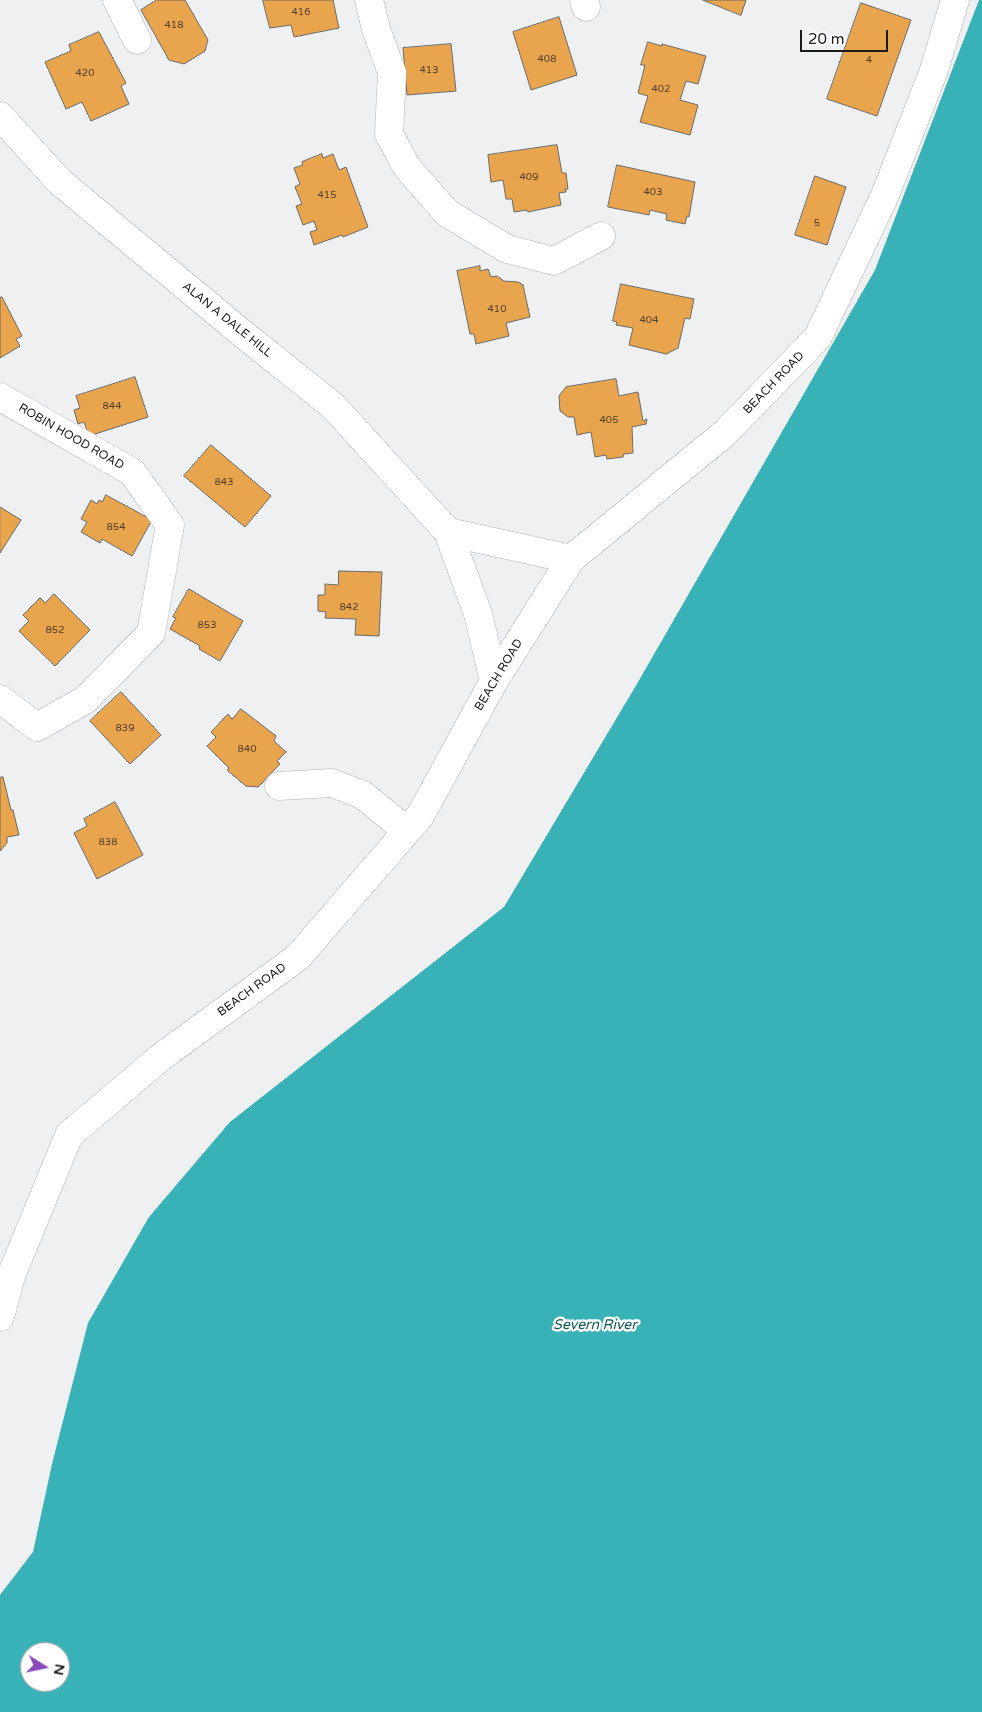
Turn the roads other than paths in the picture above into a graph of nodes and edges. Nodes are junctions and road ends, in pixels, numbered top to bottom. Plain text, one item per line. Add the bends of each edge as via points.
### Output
1 (117, 0) edge
2 (369, 0) edge
3 (954, 0) edge
4 (137, 40) dead end
5 (0, 116) edge
6 (601, 236) dead end
7 (0, 397) edge
8 (448, 532) junction
9 (571, 559) junction
10 (494, 681) junction
11 (0, 699) edge
12 (279, 786) dead end
13 (407, 830) junction
14 (0, 1317) edge

1 - 4 street
2 - 6 street via 392,73 389,134 406,166 447,213 507,250 554,261
3 - 9 street, BEACH ROAD via 934,70 885,195 818,337 725,433
5 - 8 street, ALAN A DALE HILL via 60,182 333,406
7 - 11 street, ROBIN HOOD ROAD via 132,472 170,526 151,633 85,700 36,727
8 - 9 street
8 - 10 street, ALAN A DALE HILL via 478,614
9 - 10 street, BEACH ROAD
10 - 13 street, BEACH ROAD via 420,816
12 - 13 street via 332,783 364,795
13 - 14 street, BEACH ROAD via 298,957 161,1057 69,1135 11,1276

